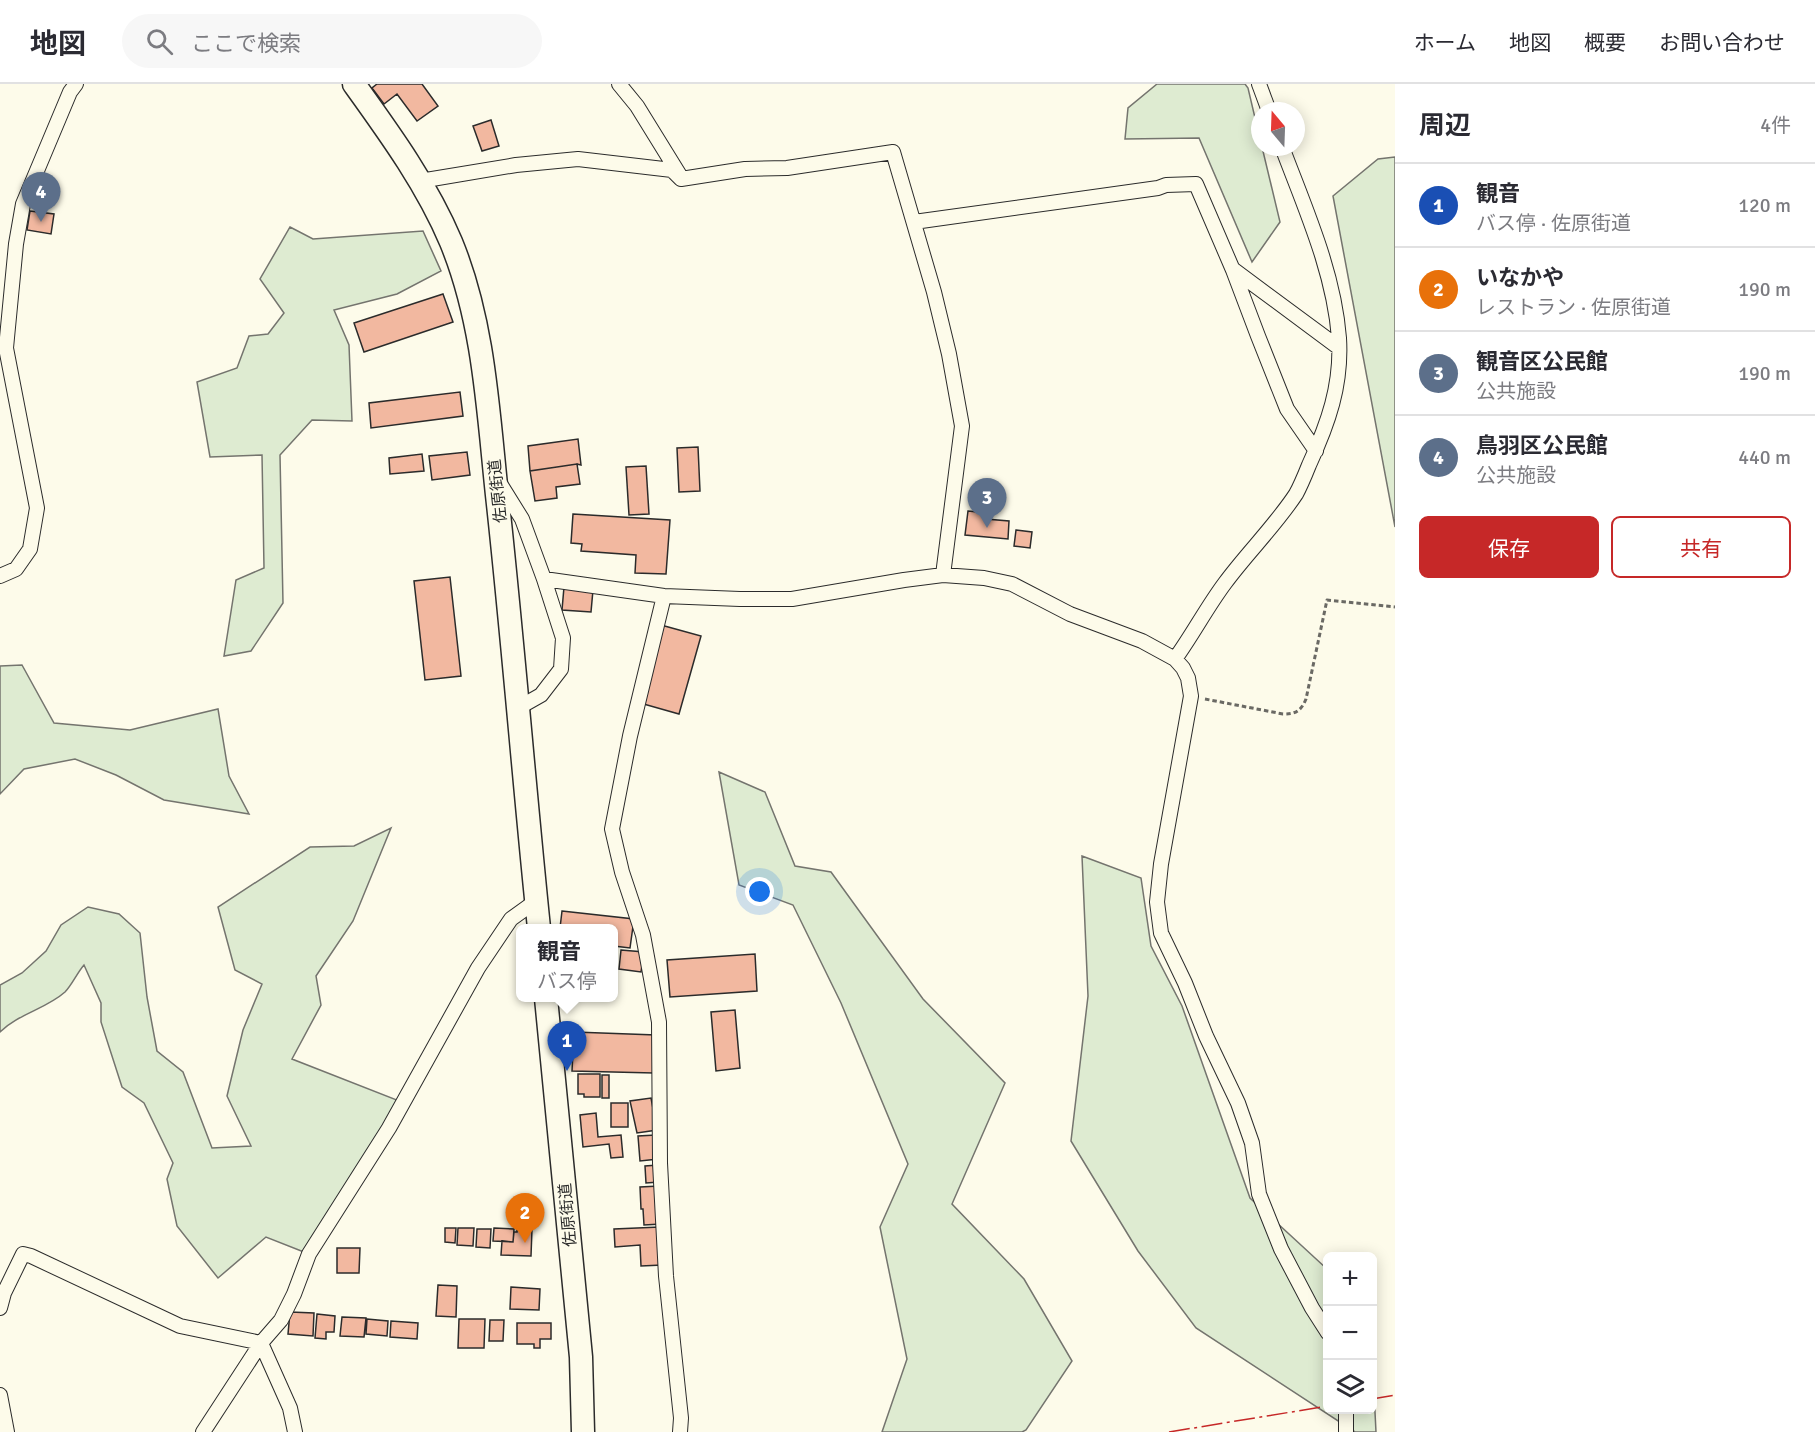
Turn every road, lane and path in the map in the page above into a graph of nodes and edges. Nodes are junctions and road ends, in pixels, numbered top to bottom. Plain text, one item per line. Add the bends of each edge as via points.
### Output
1 (76, 84) edge
2 (354, 84) edge
3 (620, 84) edge
4 (1259, 84) edge
5 (1266, 102) edge
6 (1285, 156) edge
7 (681, 179) junction
8 (420, 181) junction
9 (914, 222) junction
10 (1233, 270) junction
11 (1338, 347) junction
12 (1316, 451) junction
13 (495, 476) junction
14 (943, 575) junction
15 (0, 576) edge
16 (544, 579) junction
17 (664, 596) junction
18 (1395, 607) edge
19 (1175, 659) junction
20 (1191, 696) junction
21 (518, 708) junction
22 (536, 901) junction
23 (539, 924) edge
24 (546, 1002) edge
25 (0, 1308) edge
26 (1323, 1325) edge
27 (261, 1344) junction
28 (0, 1395) edge
29 (1346, 1414) edge
30 (7, 1432) edge
31 (203, 1432) edge
32 (296, 1432) edge
33 (583, 1432) edge
34 (680, 1432) edge
35 (1346, 1432) edge

1 - 15 street via 23,204 16,244 6,348 36,508 30,549 16,569
2 - 8 highway, 佐原街道
3 - 7 street
4 - 5 street
6 - 11 street via 1332,295
7 - 8 street via 672,170 578,159
7 - 9 street via 893,152
8 - 13 highway, 佐原街道 via 452,243 481,346
9 - 10 street via 1166,185 1196,184
9 - 14 street via 949,354 962,426
10 - 11 street
10 - 12 street via 1287,409
11 - 12 street via 1338,384
12 - 19 street via 1296,493 1219,591
13 - 16 street via 522,519
13 - 21 highway, 佐原街道
14 - 17 street via 792,599
14 - 19 street via 1012,584 1070,614 1142,641
16 - 17 street
16 - 21 street via 563,638 561,669 541,695
17 - 34 street via 612,829 643,935 659,1022 660,1163
18 - 20 path via 1327,600 1306,699 1302,709 1293,714
19 - 20 street via 1188,678
20 - 26 street via 1161,864 1157,902 1161,933 1241,1113 1252,1143 1259,1194 1281,1249
21 - 22 highway, 佐原街道
22 - 23 highway, 佐原街道
22 - 27 street via 512,919 478,969 389,1128 309,1254 281,1320
24 - 33 highway, 佐原街道 via 581,1358
25 - 27 street via 23,1254 180,1326
27 - 31 street
27 - 32 street via 290,1408
28 - 30 street
29 - 35 street

